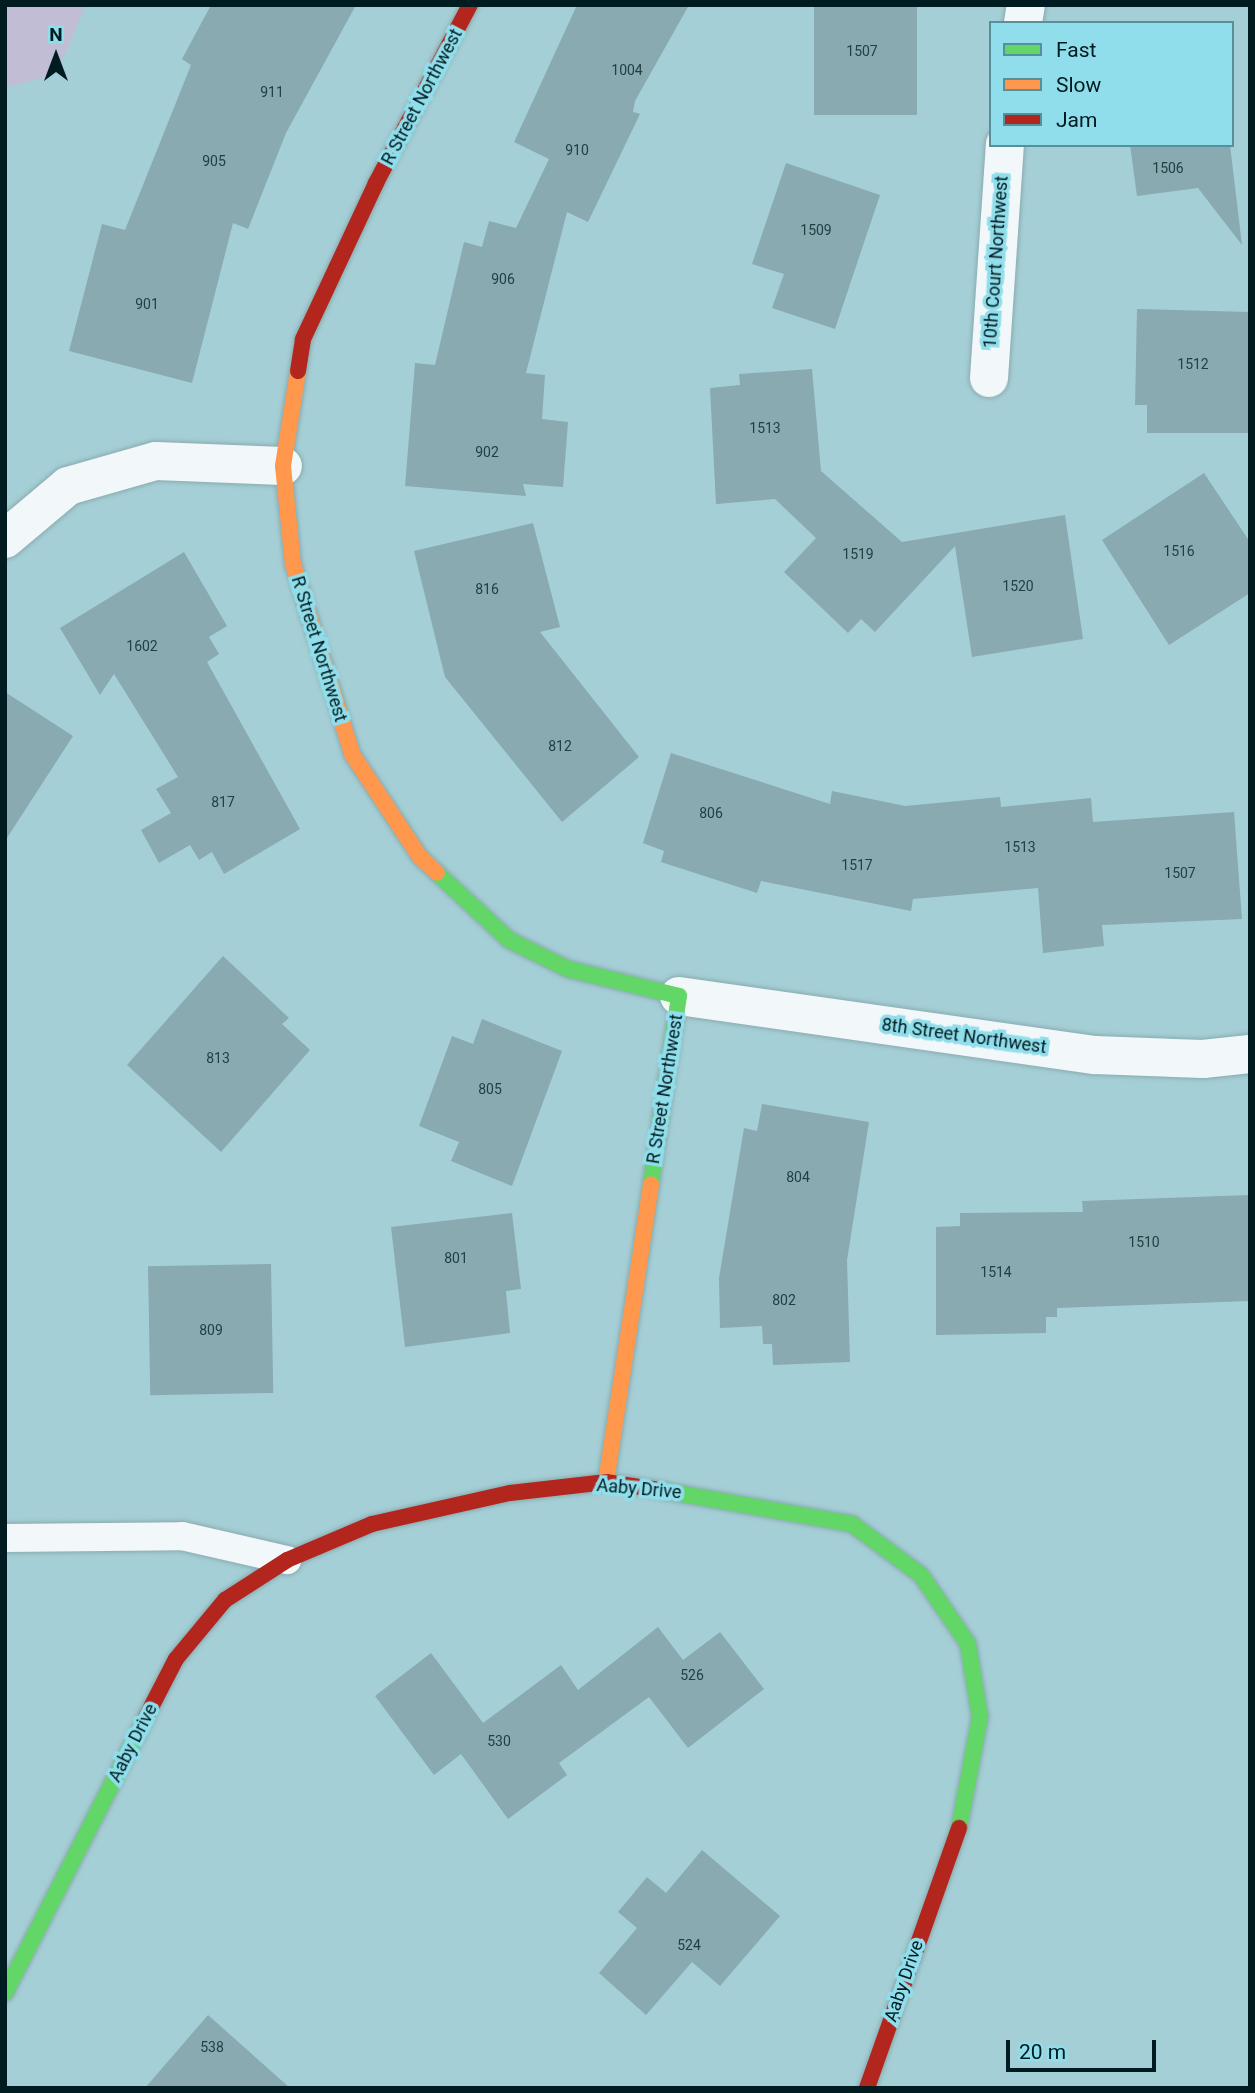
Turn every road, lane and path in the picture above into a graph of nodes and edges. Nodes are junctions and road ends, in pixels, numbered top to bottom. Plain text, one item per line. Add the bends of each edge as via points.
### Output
1 (470, 5) edge
2 (1005, 147) edge
3 (989, 378) dead end
4 (283, 466) junction
5 (5, 539) edge
6 (679, 996) junction
7 (1250, 1054) edge
8 (606, 1482) junction
9 (5, 1538) edge
10 (287, 1560) junction
11 (5, 1993) edge
12 (867, 2088) edge

1 - 4 street, R Street Northwest via 376,183 303,339
2 - 3 street, 10th Court Northwest
4 - 5 street via 156,460 68,486
4 - 6 street, R Street Northwest via 293,564 352,754 420,857 509,940 568,969
6 - 7 street, 8th Street Northwest via 1095,1055 1203,1059
6 - 8 street, R Street Northwest
8 - 10 street, Aaby Drive via 510,1493 372,1524
8 - 12 street, Aaby Drive via 742,1501 852,1524 921,1575 968,1644 980,1717 968,1801
9 - 10 lane via 182,1536
10 - 11 street, Aaby Drive via 225,1600 176,1659

